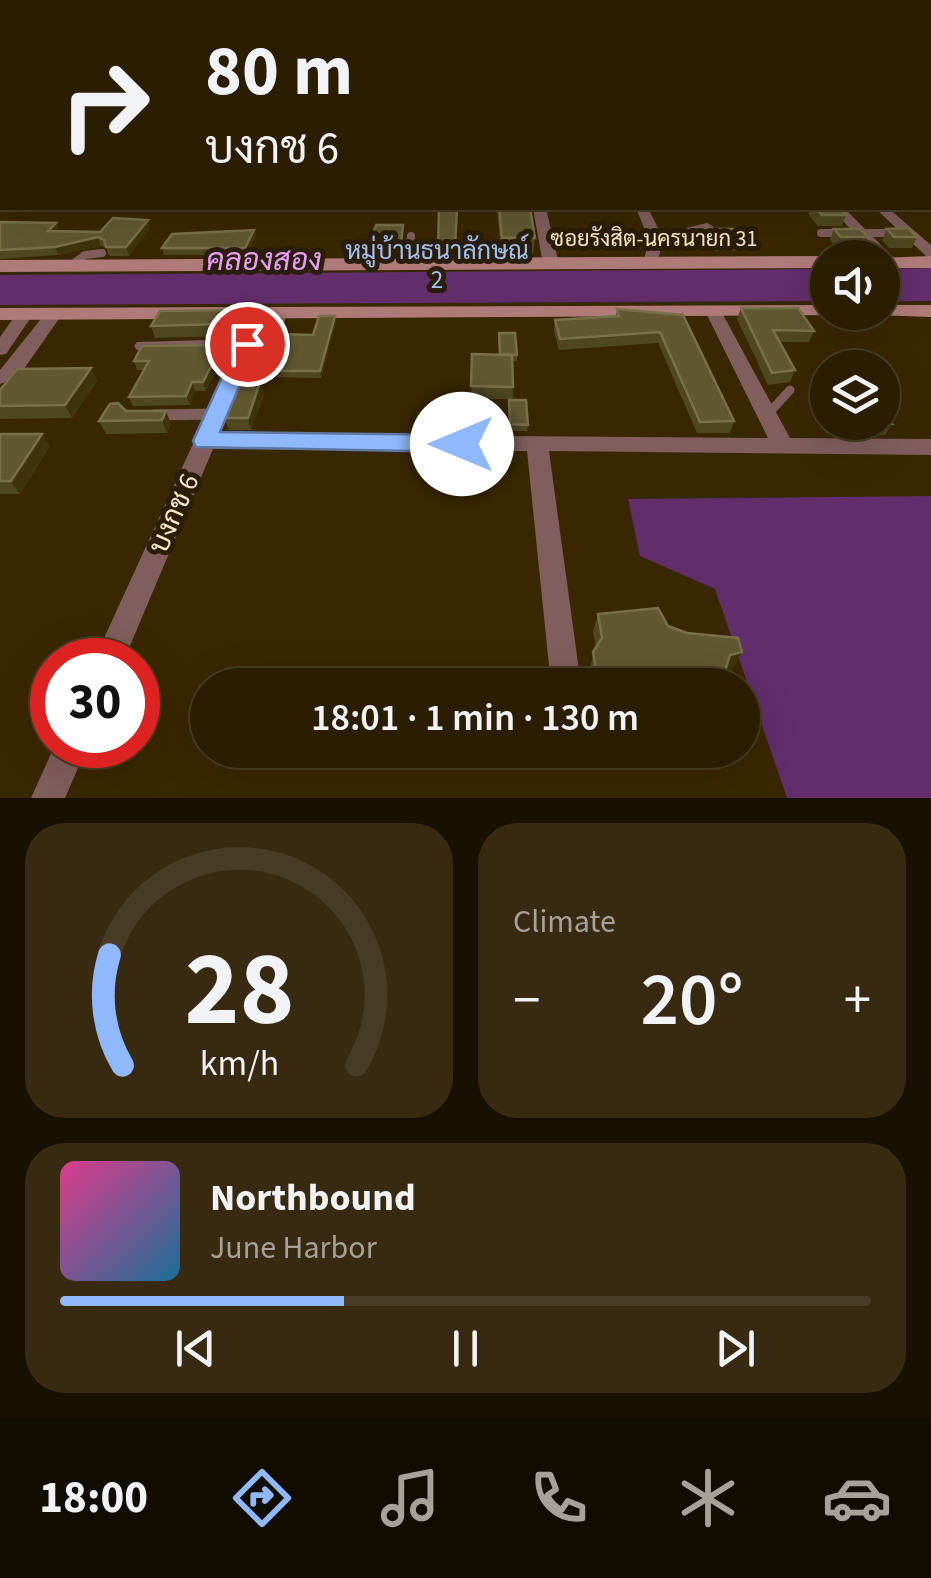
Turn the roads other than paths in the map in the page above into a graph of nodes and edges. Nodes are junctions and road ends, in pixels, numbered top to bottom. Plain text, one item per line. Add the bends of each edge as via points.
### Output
1 (539, 210) edge
2 (643, 210) edge
3 (840, 210) edge
4 (883, 210) edge
5 (708, 227) edge
6 (862, 232) junction
7 (821, 233) dead end
8 (898, 233) edge
9 (411, 236) dead end
10 (656, 240) junction
11 (868, 240) edge
12 (102, 253) edge
13 (931, 253) edge
14 (810, 262) edge
15 (900, 262) edge
16 (931, 262) edge
17 (651, 263) junction
18 (408, 264) junction
19 (551, 264) junction
20 (0, 266) edge
21 (70, 266) junction
22 (714, 311) junction
23 (810, 311) edge
24 (900, 311) edge
25 (262, 312) junction
26 (931, 312) edge
27 (55, 313) junction
28 (0, 314) edge
29 (26, 314) junction
30 (247, 344) junction
31 (144, 346) edge
32 (0, 350) edge
33 (44, 372) edge
34 (4, 374) edge
35 (790, 390) dead end
36 (216, 414) junction
37 (767, 414) junction
38 (133, 415) edge
39 (205, 441) junction
40 (536, 444) junction
41 (783, 446) junction
42 (931, 446) edge
43 (119, 638) edge
44 (564, 668) edge
45 (62, 768) edge
46 (48, 798) edge

1 - 19 street
2 - 10 street
3 - 6 street
4 - 13 street
5 - 10 street
6 - 7 lane
6 - 8 lane
6 - 11 street
9 - 18 lane
10 - 17 street
12 - 21 lane via 85,254
14 - 17 street, ซอยรังสิต-นครนายก 31
15 - 16 street
17 - 19 street, ซอยรังสิต-นครนายก 31
18 - 19 street, ซอยรังสิต-นครนายก 31
18 - 21 street, ซอยรังสิต-นครนายก 31
20 - 21 street, ซอยรังสิต-นครนายก 31
22 - 23 street
22 - 25 street
22 - 37 street
24 - 26 street
25 - 27 street
25 - 30 street, บงกช 6
27 - 29 street
27 - 34 street
28 - 29 street
29 - 32 street
30 - 31 street
30 - 36 street, บงกช 6
33 - 34 street
35 - 37 lane
36 - 38 lane
36 - 39 street, บงกช 6
37 - 41 street
39 - 40 street
39 - 43 street, บงกช 6
40 - 41 street
40 - 44 street
41 - 42 street
45 - 46 street

